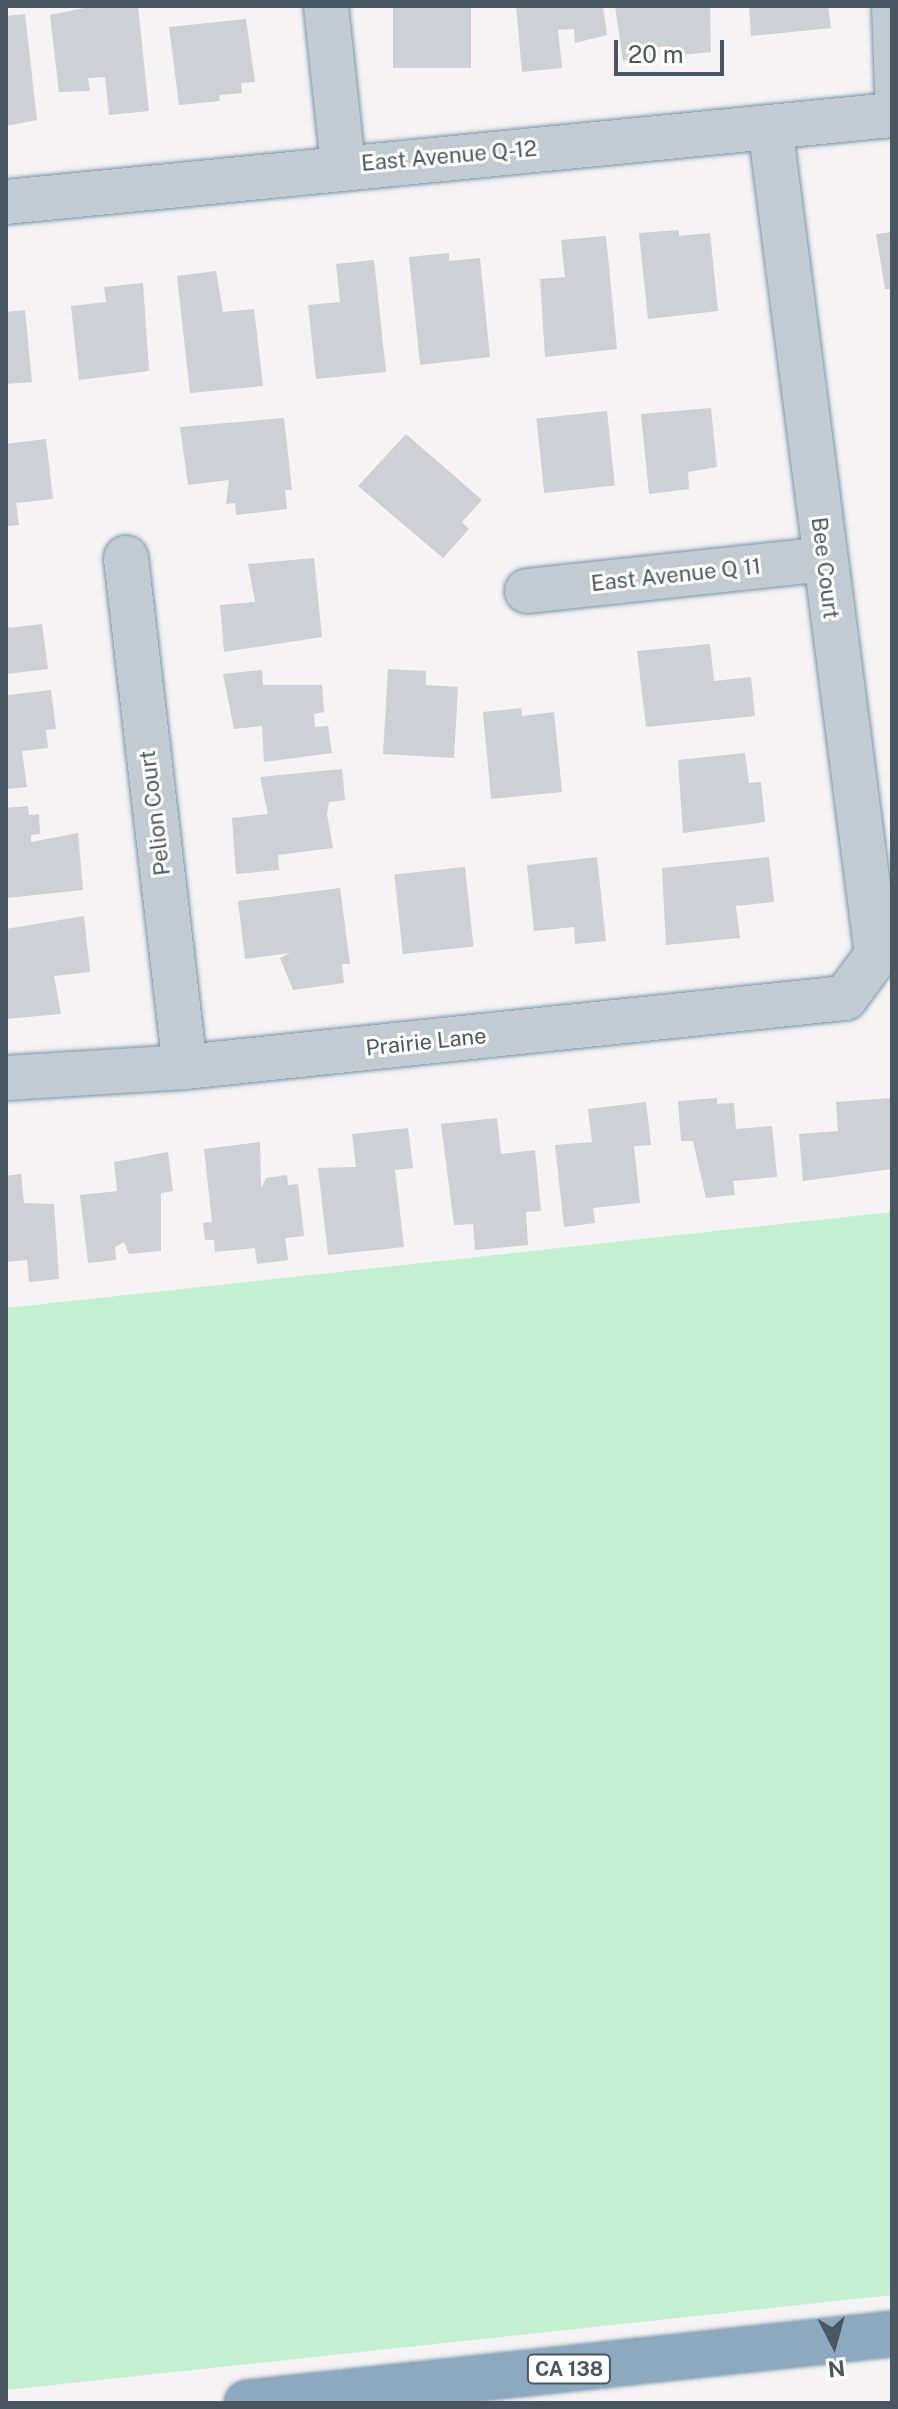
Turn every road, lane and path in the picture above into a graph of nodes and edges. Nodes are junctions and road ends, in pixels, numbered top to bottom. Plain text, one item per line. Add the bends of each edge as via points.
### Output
1 (326, 6) edge
2 (883, 6) edge
3 (890, 115) edge
4 (770, 127) junction
5 (343, 166) junction
6 (6, 202) edge
7 (126, 558) dead end
8 (824, 559) junction
9 (527, 591) dead end
10 (845, 998) joint
11 (185, 1067) junction
12 (6, 1078) edge
13 (892, 2334) edge
14 (247, 2403) edge

1 - 5 street
2 - 3 lane
3 - 4 street, East Avenue Q-12
4 - 5 street, East Avenue Q-12
4 - 8 street, Bee Court
5 - 6 street, East Avenue Q-12
7 - 11 street, Pelion Court
8 - 9 street, East Avenue Q 11
8 - 10 street, Bee Court via 877,955
10 - 11 street, Prairie Lane
11 - 12 street, Prairie Lane
13 - 14 highway, CA 138

